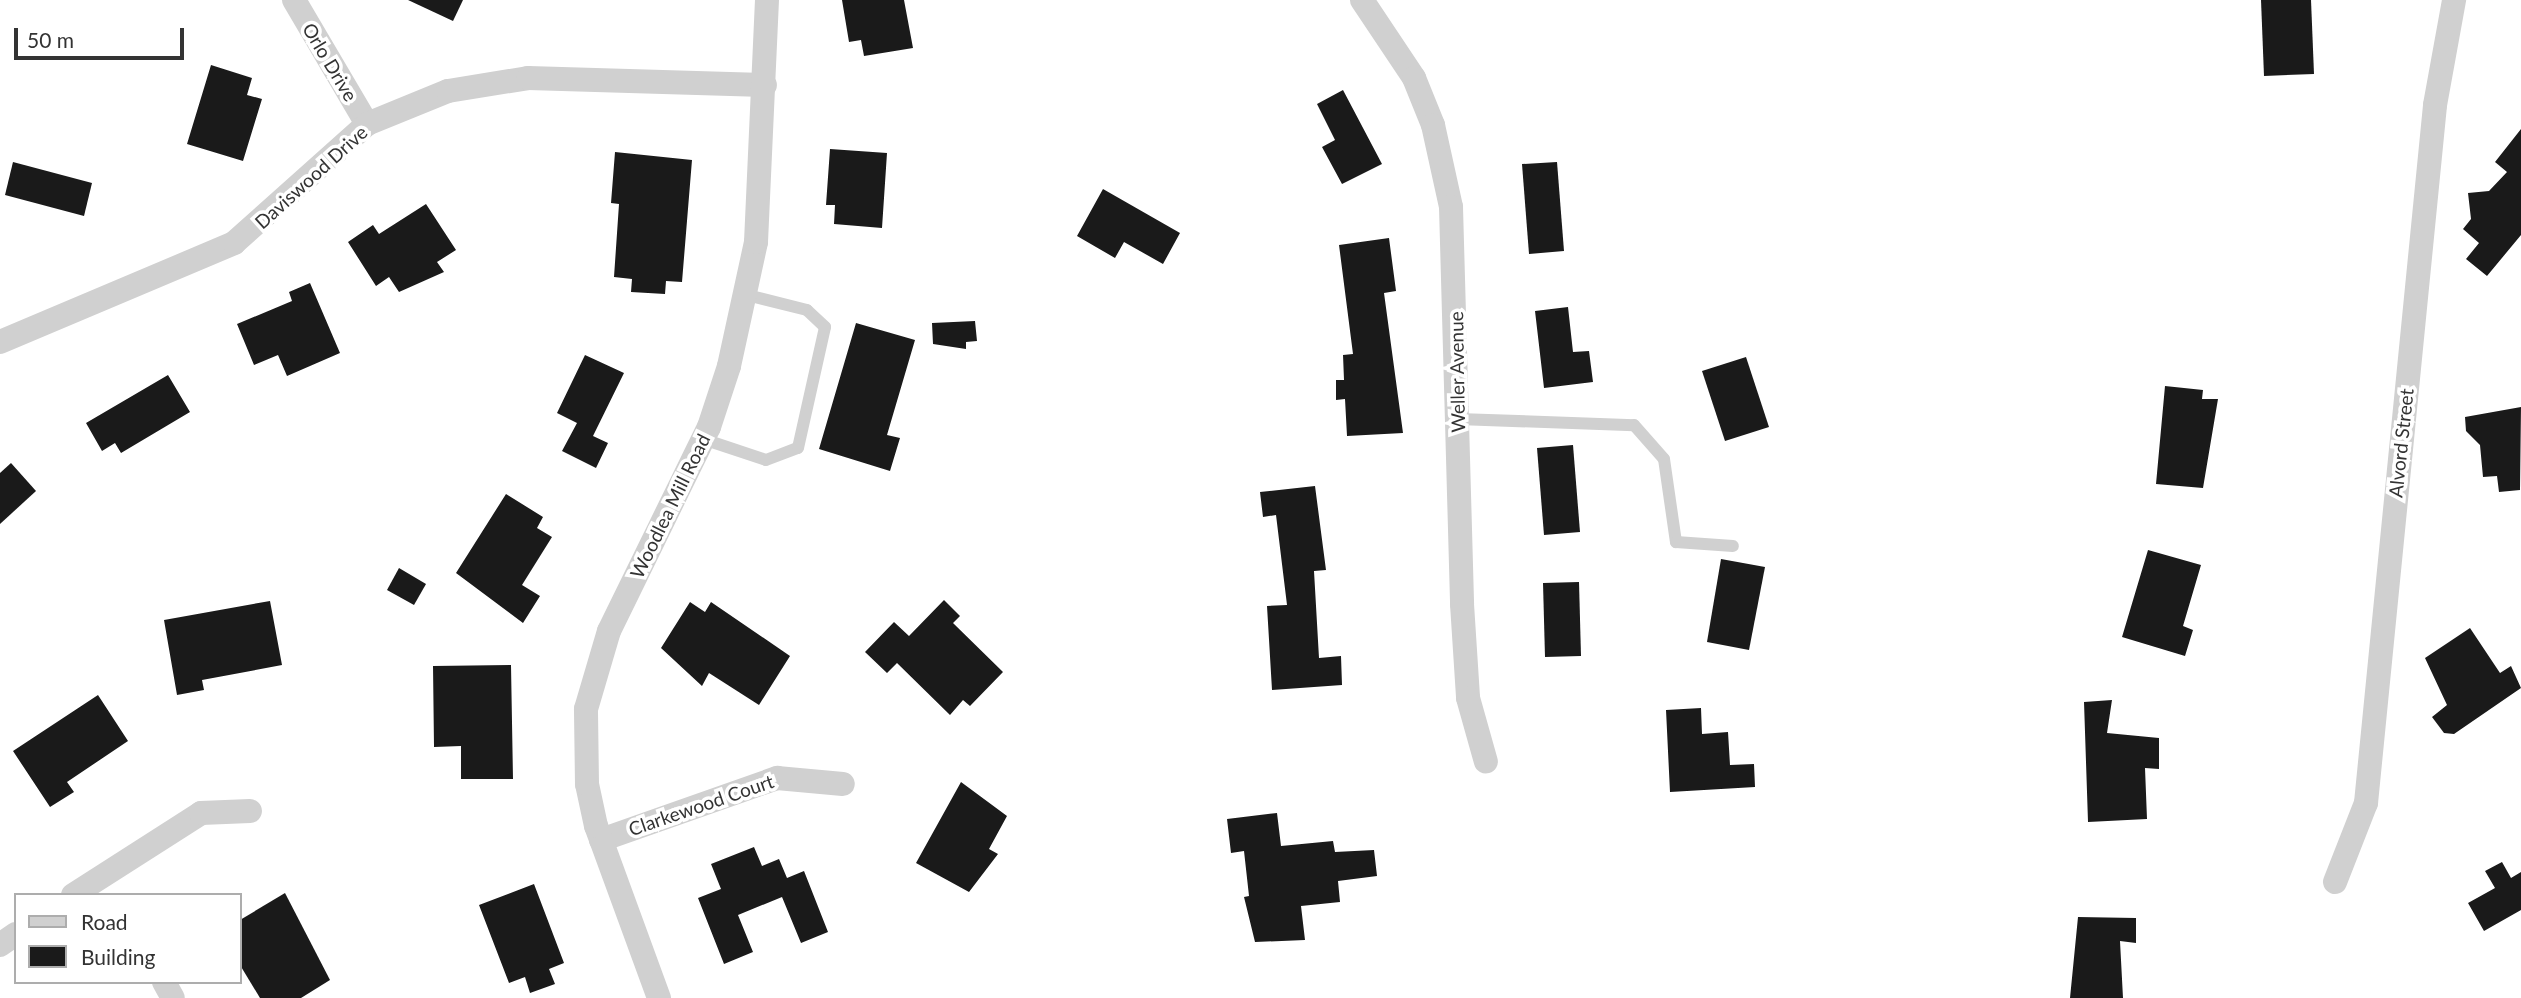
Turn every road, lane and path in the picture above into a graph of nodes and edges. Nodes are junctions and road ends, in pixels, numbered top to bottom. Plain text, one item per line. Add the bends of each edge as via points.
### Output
1 (294, 0) edge
2 (767, 0) edge
3 (1362, 0) edge
4 (2454, 0) edge
5 (765, 85) junction
6 (367, 124) junction
7 (747, 295) junction
8 (0, 342) edge
9 (1458, 419) junction
10 (703, 439) junction
11 (1733, 546) dead end
12 (1486, 762) dead end
13 (843, 784) dead end
14 (250, 811) dead end
15 (601, 840) junction
16 (2335, 882) dead end
17 (103, 886) edge
18 (80, 893) edge
19 (659, 998) edge

1 - 6 street, Orlo Drive
2 - 5 street, Woodlea Mill Road
3 - 9 street, Weller Avenue via 1414,78 1444,167 1455,251
4 - 16 street, Alvord Street via 2435,105 2366,803
5 - 6 street, Daviswood Drive via 501,81 448,91
5 - 7 street, Woodlea Mill Road
6 - 8 street, Daviswood Drive via 234,243
7 - 10 street, Woodlea Mill Road
7 - 10 lane via 807,310 825,327 797,448 766,460
9 - 11 lane via 1634,425 1650,435 1664,459 1675,542
9 - 12 street, Weller Avenue via 1468,698
10 - 15 street, Woodlea Mill Road via 597,663 584,748
13 - 15 street, Clarkewood Court via 777,778
14 - 17 street via 201,813
15 - 19 street, Woodlea Mill Road
17 - 18 street

